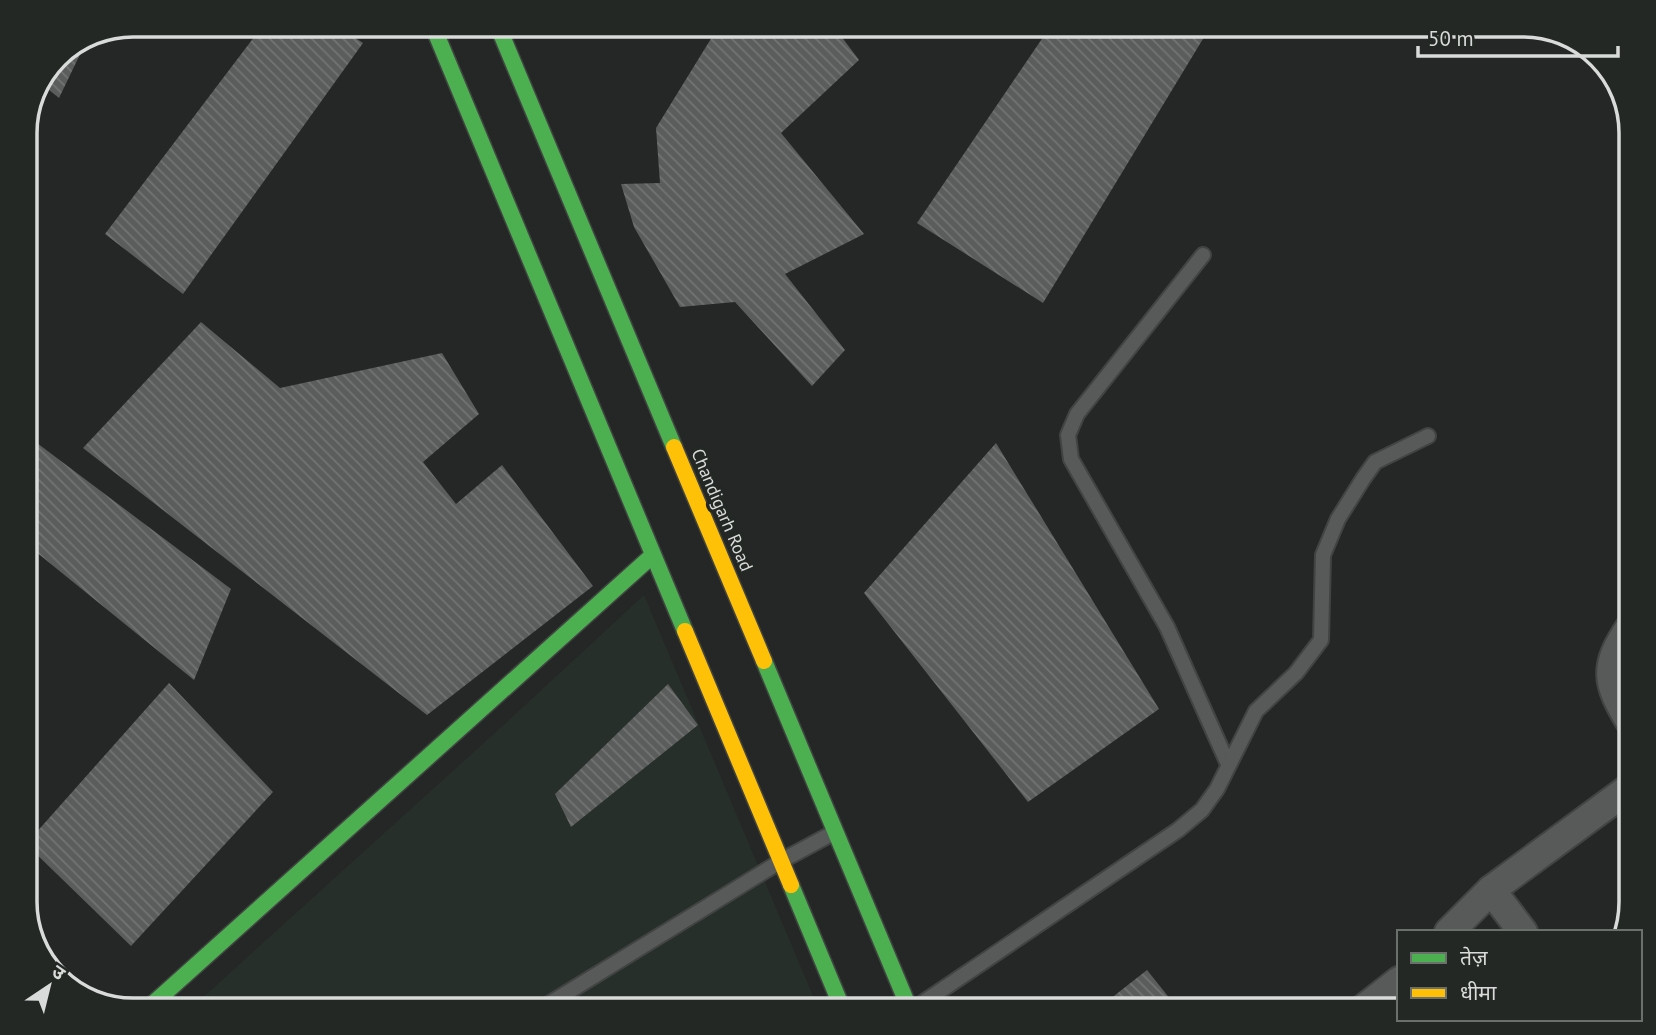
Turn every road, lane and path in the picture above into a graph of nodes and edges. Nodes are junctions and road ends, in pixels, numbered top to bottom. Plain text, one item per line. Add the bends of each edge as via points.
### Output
1 (437, 37) edge
2 (502, 37) edge
3 (1203, 255) dead end
4 (1428, 436) dead end
5 (653, 555) junction
6 (1619, 644) edge
7 (1619, 700) edge
8 (1228, 764) junction
9 (1619, 796) edge
10 (836, 832) junction
11 (781, 861) junction
12 (1491, 890) junction
13 (1451, 930) edge
14 (1521, 930) edge
15 (1397, 983) edge
16 (159, 998) edge
17 (558, 998) edge
18 (838, 998) edge
19 (905, 998) edge
20 (928, 998) edge
21 (1377, 998) edge

1 - 5 main road
2 - 10 main road, Chandigarh Road
3 - 8 lane via 1076,414 1068,435 1072,459 1167,627
4 - 8 lane via 1375,462 1338,519 1323,555 1321,640 1296,673 1256,711
5 - 11 main road
5 - 16 main road
6 - 7 street via 1609,682
8 - 20 lane via 1202,810 1178,830
9 - 12 street
10 - 11 lane
10 - 19 main road, Chandigarh Road
11 - 17 lane
11 - 18 main road
12 - 13 street
12 - 14 street
15 - 21 street

